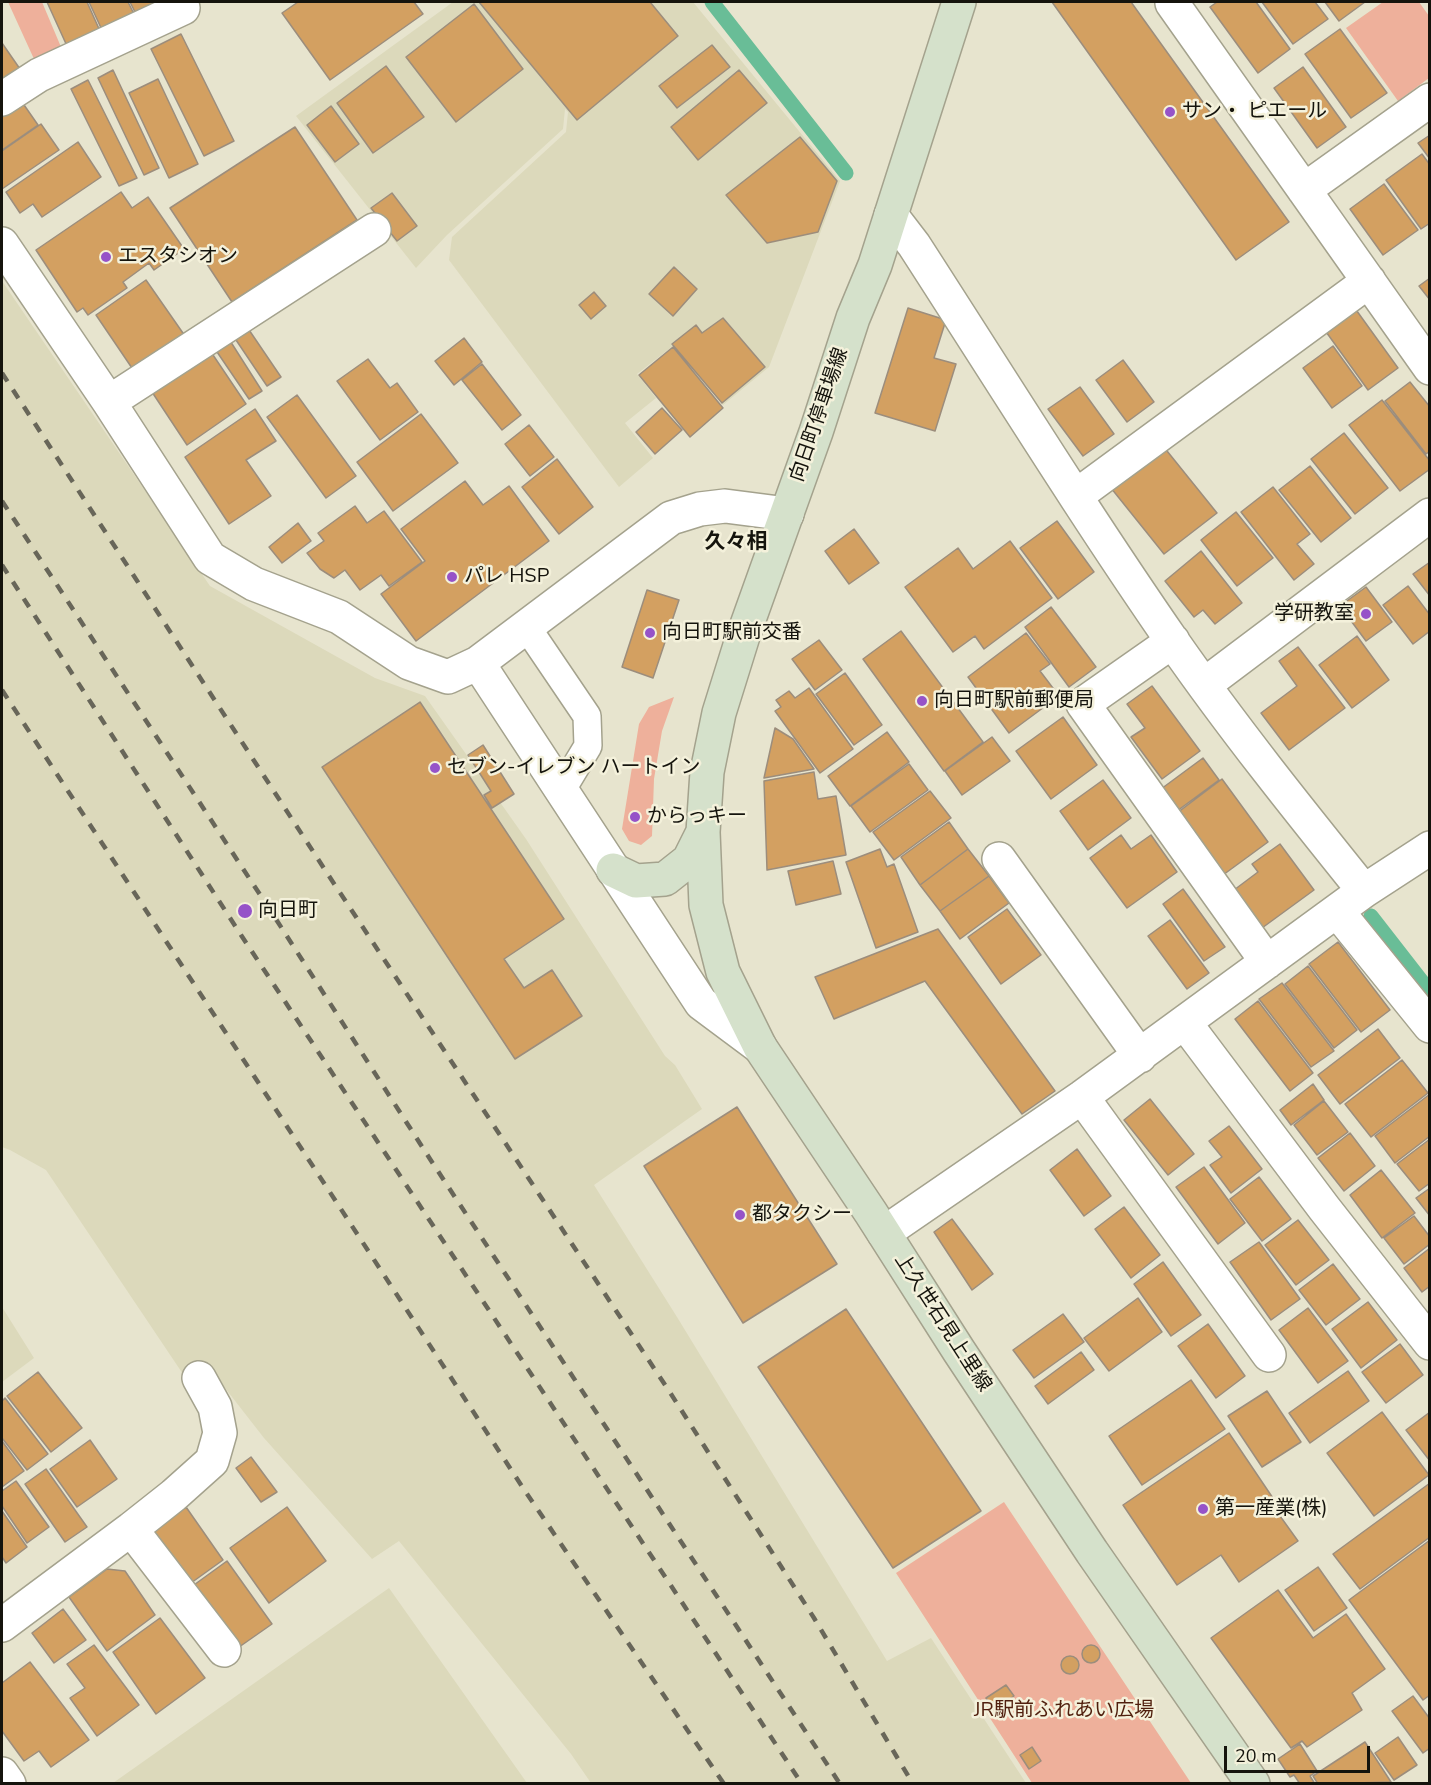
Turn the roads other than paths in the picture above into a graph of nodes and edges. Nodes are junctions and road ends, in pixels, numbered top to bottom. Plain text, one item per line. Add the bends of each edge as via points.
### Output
1 (958, 2) edge
2 (1174, 2) edge
3 (183, 8) dead end
4 (2, 99) edge
5 (1430, 100) edge
6 (1304, 190) junction
7 (891, 215) junction
8 (375, 230) dead end
9 (2, 244) edge
10 (1369, 281) junction
11 (1430, 368) edge
12 (109, 402) junction
13 (1076, 496) junction
14 (787, 514) junction
15 (1430, 515) edge
16 (526, 626) junction
17 (1173, 642) junction
18 (478, 663) junction
19 (1204, 685) junction
20 (561, 791) junction
21 (703, 832) junction
22 (1430, 848) edge
23 (999, 860) dead end
24 (613, 870) junction
25 (1364, 891) junction
26 (1337, 911) junction
27 (1268, 962) junction
28 (1185, 1023) junction
29 (1430, 1026) edge
30 (760, 1047) junction
31 (1140, 1056) junction
32 (1082, 1097) junction
33 (884, 1233) junction
34 (1430, 1343) edge
35 (1269, 1355) dead end
36 (199, 1378) dead end
37 (131, 1529) junction
38 (2, 1625) edge
39 (224, 1650) dead end
40 (2, 1774) edge
41 (9, 1784) edge
42 (1253, 1784) edge

1 - 7 main road, 向日町停車場線
2 - 6 street
3 - 4 street via 39,75
5 - 6 street
6 - 10 street
7 - 13 street
7 - 14 main road, 向日町停車場線
8 - 12 street
9 - 12 street
10 - 11 street
10 - 13 street
12 - 18 street via 210,558 254,584 339,617 410,663 448,677
13 - 17 street
14 - 16 street via 725,506 671,518
14 - 21 main road, 向日町停車場線 via 718,713 707,772
15 - 19 street
16 - 18 street
16 - 20 lane via 587,716 588,746
17 - 19 street
17 - 27 street via 1083,704
18 - 20 street
19 - 25 street via 1263,766
20 - 24 street
21 - 24 main road via 689,860 665,879 636,882
21 - 30 main road, 上久世石見上里線 via 706,906 723,972
22 - 25 street
23 - 31 street
24 - 30 street via 702,1003
25 - 26 street
26 - 27 street
26 - 29 street
27 - 28 street
28 - 31 street
28 - 34 street
30 - 33 main road, 上久世石見上里線
31 - 32 street
32 - 33 street
32 - 35 street
33 - 42 main road, 上久世石見上里線 via 1086,1543
36 - 37 street via 215,1407 220,1433 212,1461
37 - 38 street
37 - 39 street
40 - 41 street

